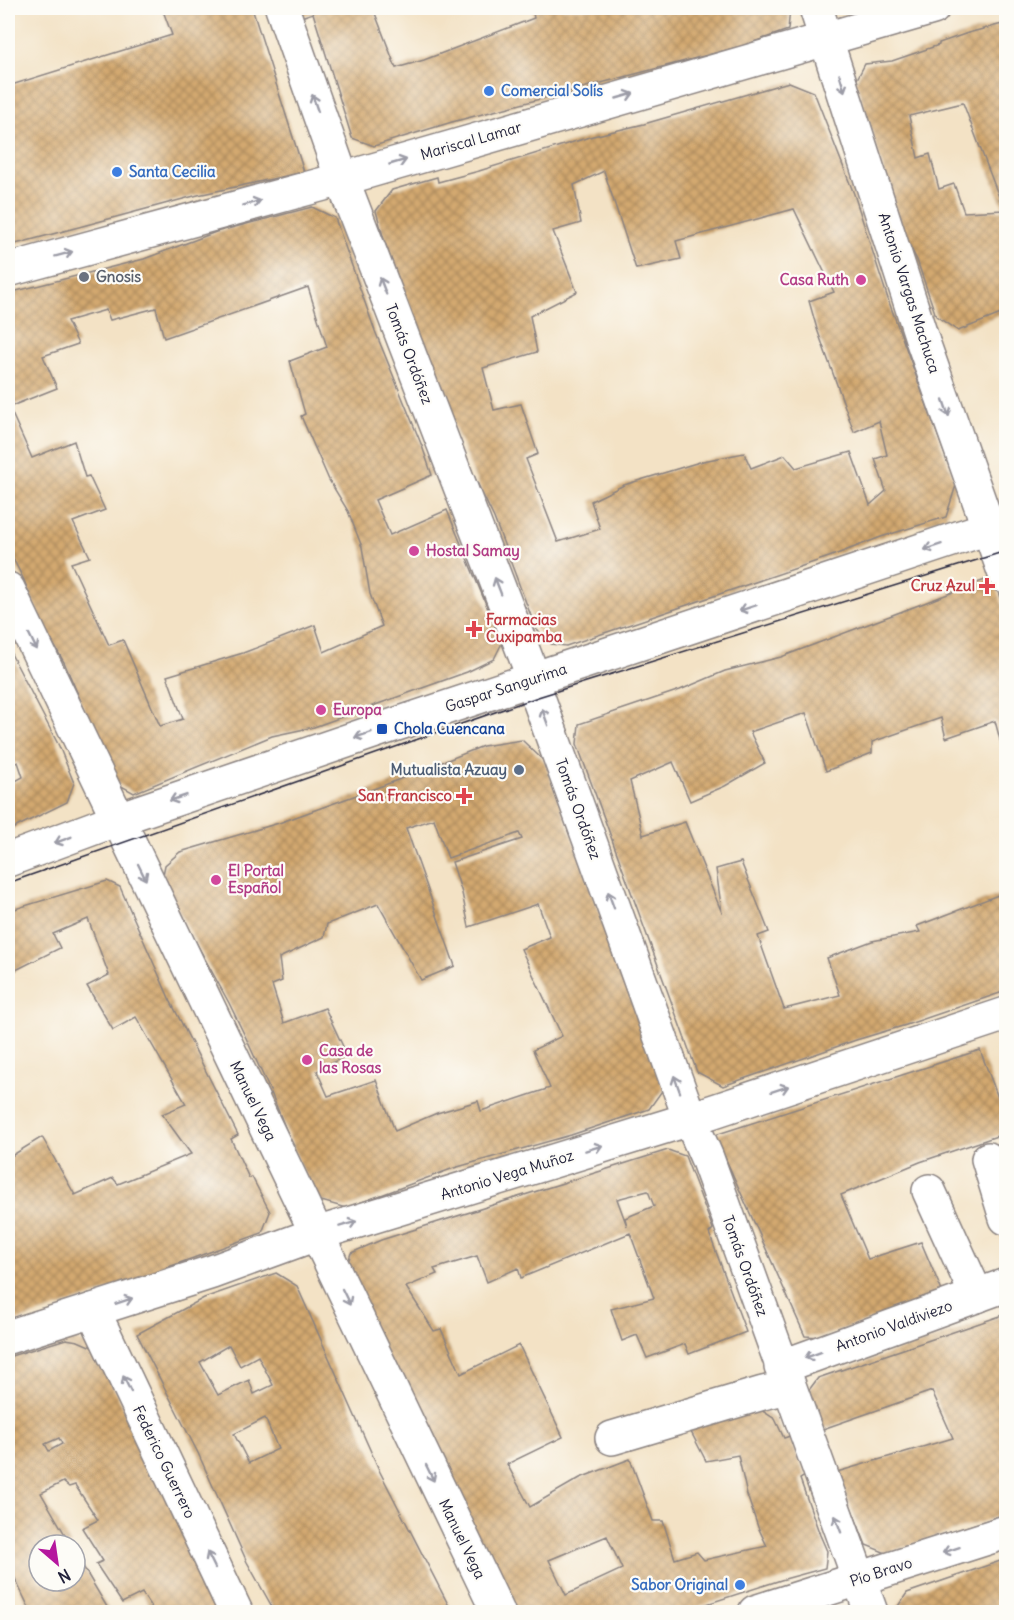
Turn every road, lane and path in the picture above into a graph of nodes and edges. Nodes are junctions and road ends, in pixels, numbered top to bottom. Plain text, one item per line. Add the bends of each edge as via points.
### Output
1 (282, 8) edge
2 (933, 8) edge
3 (822, 22) edge
4 (342, 178) junction
5 (8, 270) edge
6 (1000, 546) edge
7 (8, 589) edge
8 (534, 679) junction
9 (118, 819) junction
10 (8, 860) edge
11 (1006, 1014) edge
12 (690, 1119) junction
13 (988, 1159) dead end
14 (929, 1191) dead end
15 (1006, 1218) edge
16 (316, 1234) junction
17 (992, 1291) edge
18 (93, 1311) junction
19 (8, 1337) edge
20 (785, 1377) junction
21 (612, 1438) dead end
22 (1006, 1532) edge
23 (858, 1580) junction
24 (236, 1612) edge
25 (498, 1612) edge
26 (755, 1612) edge
27 (871, 1612) edge

4 -> 1 street, Tomás Ordóñez
2 - 3 street, Mariscal Lamar
4 -> 3 street, Mariscal Lamar
3 -> 6 street, Antonio Vargas Machuca via 923,342
5 -> 4 street, Mariscal Lamar
8 -> 4 street, Tomás Ordóñez
6 -> 8 street, Gaspar Sangurima
7 -> 9 street, Manuel Vega
8 -> 9 street, Gaspar Sangurima
12 -> 8 street, Tomás Ordóñez
9 -> 10 street, Gaspar Sangurima
9 -> 16 street, Manuel Vega
12 -> 11 street, Antonio Vega Muñoz
16 -> 12 street, Antonio Vega Muñoz
12 - 20 street, Tomás Ordóñez
13 - 15 street
14 - 17 street
18 -> 16 street, Antonio Vega Muñoz
16 -> 25 street, Manuel Vega
17 -> 20 street, Antonio Valdiviezo
18 - 19 street, Antonio Vega Muñoz
24 -> 18 street, Federico Guerrero
20 - 21 street, Antonio Valdiviezo via 763,1393
23 -> 20 street, Tomás Ordóñez
22 -> 23 street, Pío Bravo
23 - 26 street, Pío Bravo
23 - 27 street, Tomás Ordóñez

